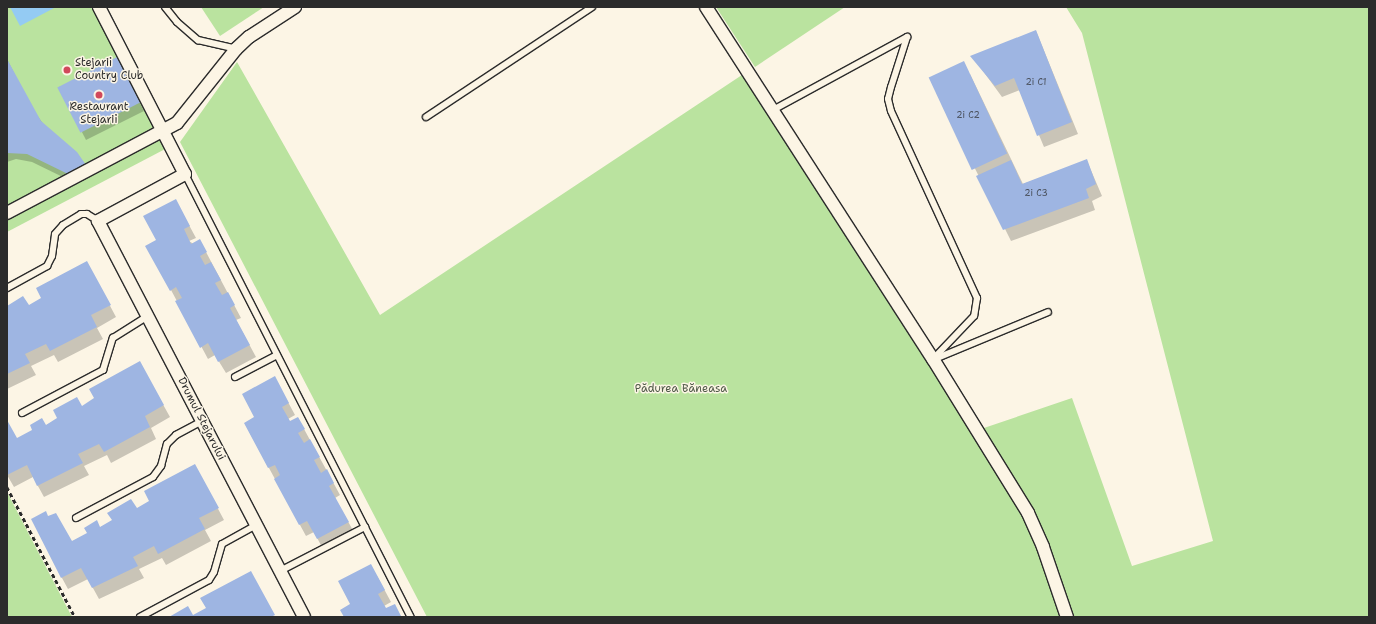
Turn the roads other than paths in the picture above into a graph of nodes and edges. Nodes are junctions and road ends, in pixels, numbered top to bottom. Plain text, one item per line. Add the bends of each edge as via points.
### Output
1 (99, 7) edge
2 (165, 7) edge
3 (295, 7) edge
4 (592, 7) edge
5 (706, 7) edge
6 (236, 49) junction
7 (773, 110) junction
8 (426, 117) dead end
9 (162, 132) junction
10 (185, 174) junction
11 (7, 213) edge
12 (98, 220) junction
13 (7, 288) edge
14 (1048, 312) dead end
15 (148, 316) junction
16 (277, 355) junction
17 (933, 359) junction
18 (235, 377) dead end
19 (22, 413) dead end
20 (202, 421) junction
21 (76, 518) dead end
22 (256, 525) junction
23 (365, 527) junction
24 (280, 572) junction
25 (140, 617) edge
26 (304, 617) edge
27 (411, 617) edge
28 (1067, 617) edge

1 - 9 street
2 - 6 lane via 176,22 198,40
3 - 6 street via 249,37
4 - 8 lane
5 - 7 street
6 - 9 street via 184,115
7 - 17 street
7 - 17 lane via 907,37 888,100 977,298 974,316
9 - 10 street
9 - 11 street
10 - 12 street
10 - 16 lane
12 - 13 lane via 81,214 63,225 55,234 47,266
12 - 15 street, Drumul Stejarului
14 - 17 lane
15 - 19 lane via 113,338 103,370
15 - 20 street, Drumul Stejarului
16 - 18 lane
16 - 23 lane
17 - 28 street via 1028,513
20 - 21 lane via 176,435 167,444 161,466 153,477
20 - 22 street, Drumul Stejarului
22 - 24 street, Drumul Stejarului
22 - 25 lane via 222,544 209,580
23 - 24 lane
23 - 27 lane
24 - 26 street, Drumul Stejarului

